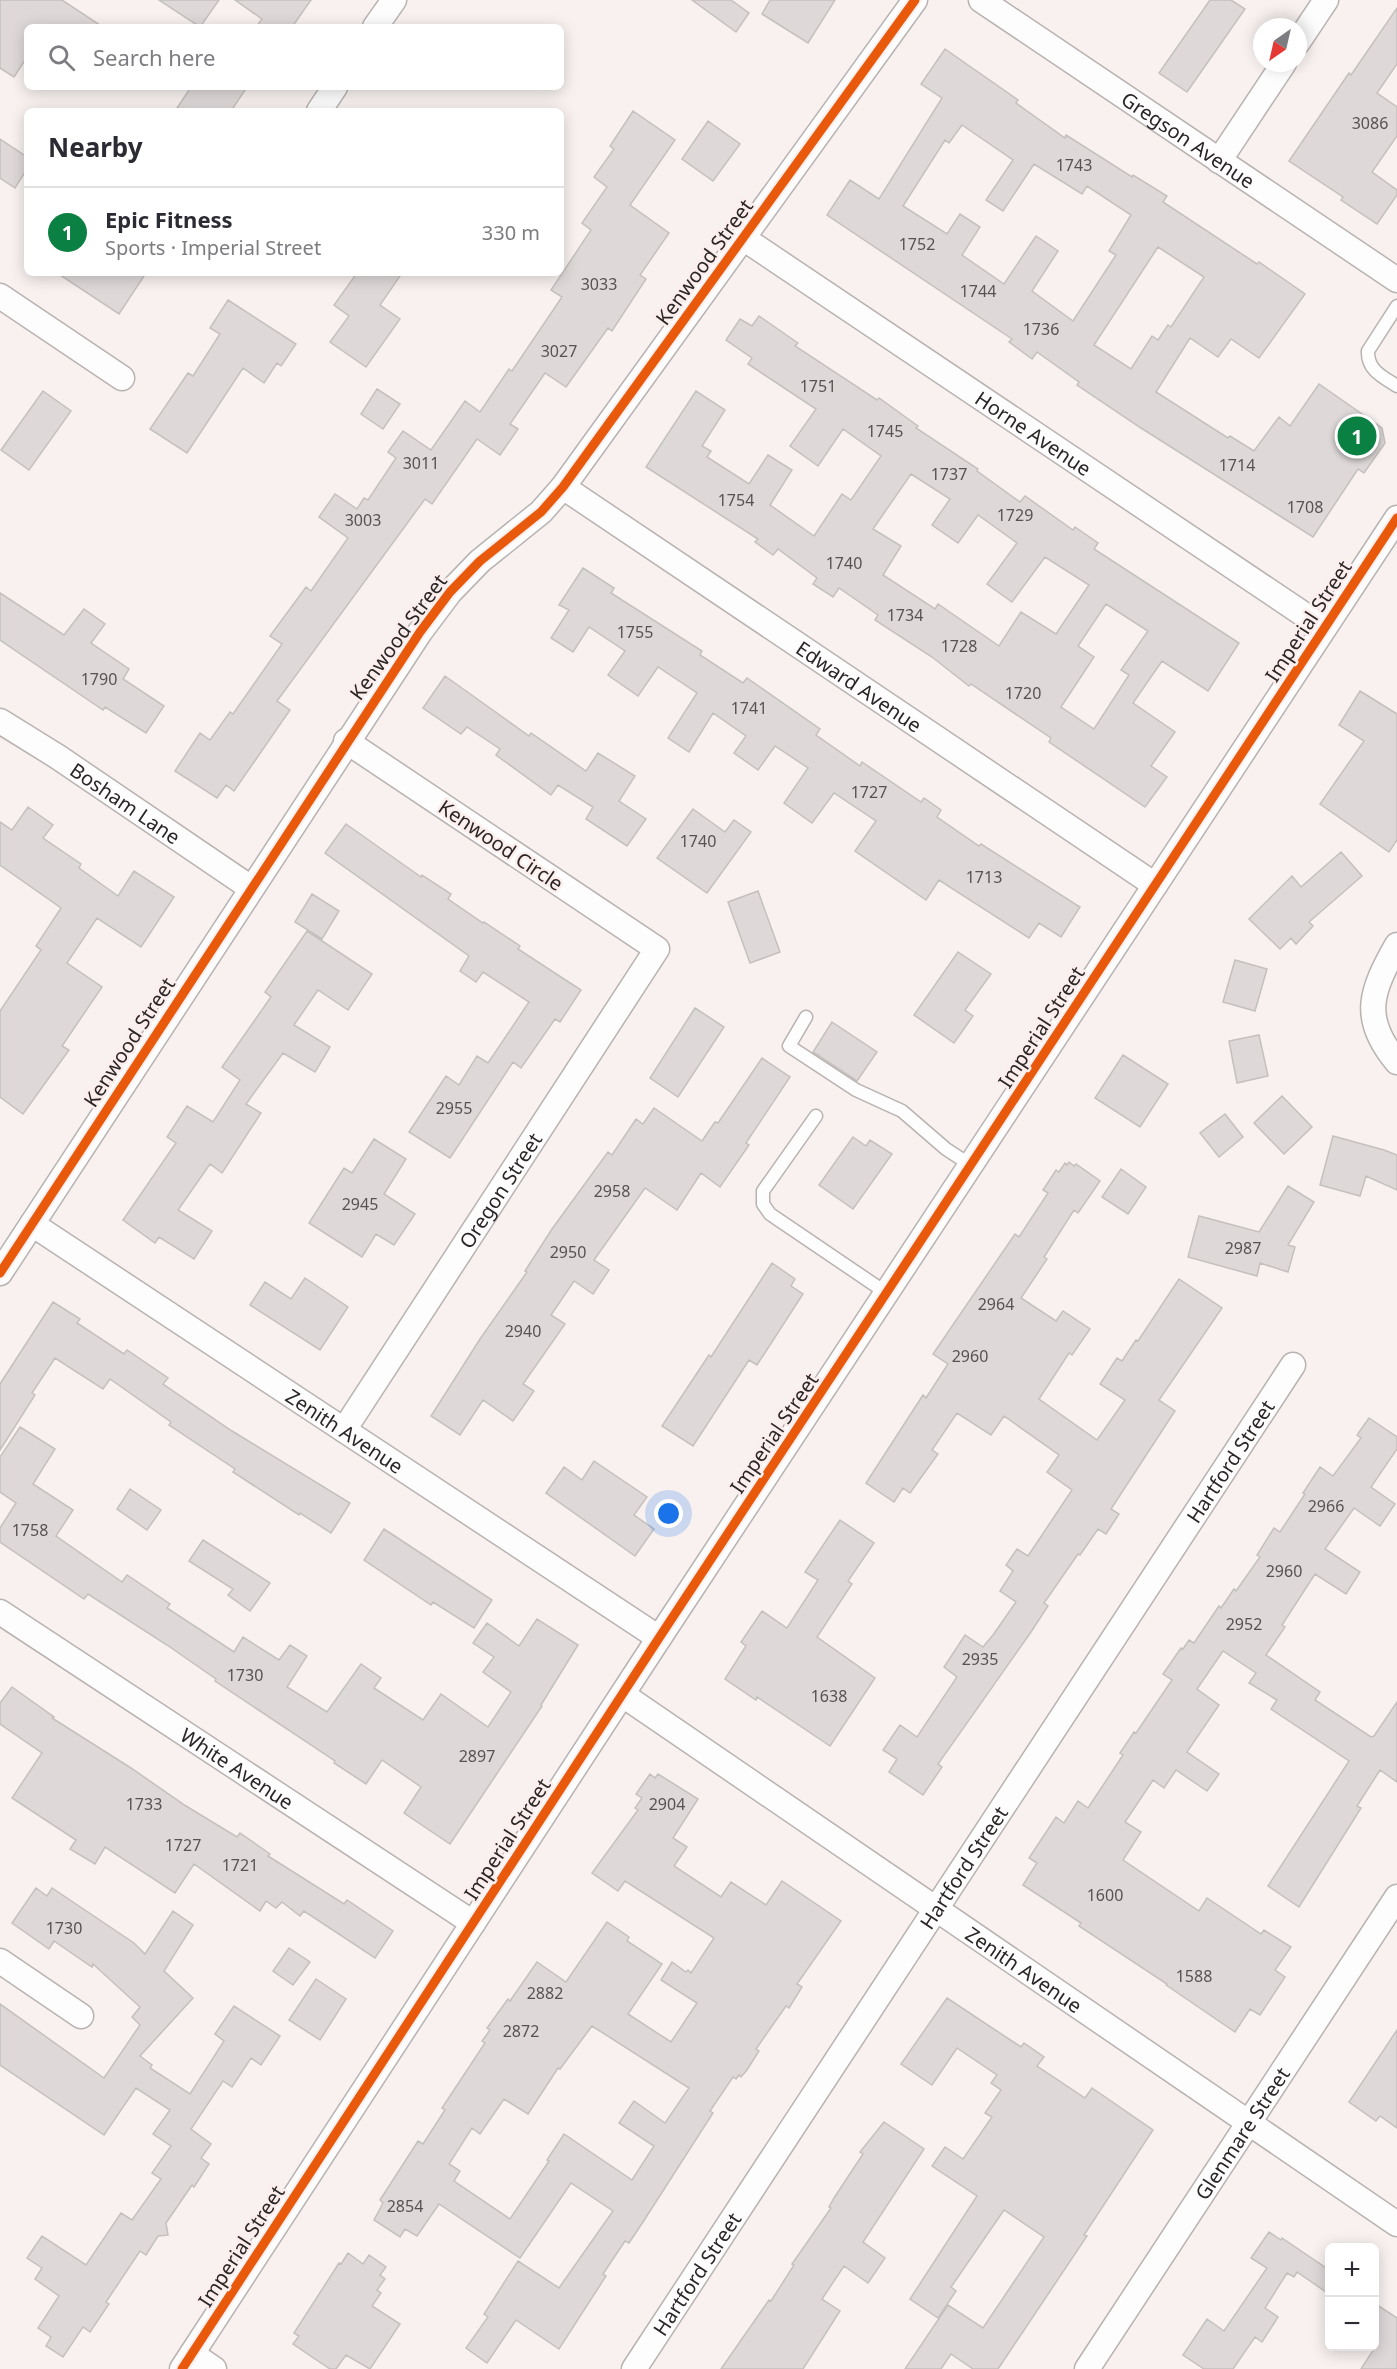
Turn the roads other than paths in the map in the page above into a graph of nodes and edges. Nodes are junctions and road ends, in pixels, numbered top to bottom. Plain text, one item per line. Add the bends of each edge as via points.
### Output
1 (394, 0) edge
2 (915, 0) edge
3 (981, 0) edge
4 (1326, 0) edge
5 (377, 24) edge
6 (1307, 28) edge
7 (1278, 72) edge
8 (333, 90) edge
9 (321, 108) edge
10 (1219, 160) junction
11 (743, 238) junction
12 (1397, 280) edge
13 (0, 296) edge
14 (1397, 306) edge
15 (122, 378) dead end
16 (1397, 386) edge
17 (563, 487) junction
18 (1397, 518) edge
19 (1324, 628) junction
20 (0, 721) edge
21 (346, 741) junction
22 (1155, 885) junction
23 (251, 888) junction
24 (1397, 945) edge
25 (657, 949) joint
26 (806, 1017) dead end
27 (1397, 1062) edge
28 (816, 1116) dead end
29 (972, 1166) junction
30 (32, 1224) junction
31 (0, 1273) edge
32 (888, 1294) junction
33 (1293, 1365) dead end
34 (344, 1430) junction
35 (0, 1612) edge
36 (659, 1638) junction
37 (623, 1695) junction
38 (1397, 1897) edge
39 (936, 1909) junction
40 (473, 1923) junction
41 (0, 1961) edge
42 (81, 2016) dead end
43 (1249, 2123) junction
44 (1397, 2224) edge
45 (187, 2362) edge
46 (214, 2369) edge
47 (634, 2369) edge
48 (1087, 2369) edge

1 - 5 street
2 - 11 street, Kenwood Street
3 - 10 street, Gregson Avenue
4 - 6 street
7 - 10 street
8 - 9 street
10 - 12 street, Gregson Avenue
11 - 17 street, Kenwood Street
11 - 19 street, Horne Avenue
13 - 15 street
14 - 16 lane via 1368,351 1367,359 1371,368
17 - 21 street, Kenwood Street via 541,512 480,561 450,592
17 - 22 street, Edward Avenue
18 - 19 street, Imperial Street
19 - 22 street, Imperial Street
20 - 23 street, Bosham Lane
21 - 23 street, Kenwood Street
21 - 25 street, Kenwood Circle
22 - 29 street, Imperial Street
23 - 30 street, Kenwood Street
24 - 27 street via 1376,990 1373,1010 1374,1028
25 - 34 street, Oregon Street
26 - 29 lane via 789,1046 856,1090 902,1111
28 - 32 lane via 764,1191 763,1204 770,1214
29 - 32 street, Imperial Street
30 - 31 street, Kenwood Street
30 - 34 street, Zenith Avenue
32 - 36 street, Imperial Street
33 - 39 street, Hartford Street
34 - 36 street, Zenith Avenue
35 - 40 street, White Avenue
36 - 37 street, Imperial Street
37 - 39 street, Zenith Avenue
37 - 40 street, Imperial Street
38 - 43 street, Glenmare Street
39 - 43 street, Zenith Avenue
39 - 47 street, Hartford Street
40 - 45 street, Imperial Street
41 - 42 street
43 - 44 street, Zenith Avenue
43 - 48 street, Glenmare Street
45 - 46 street

